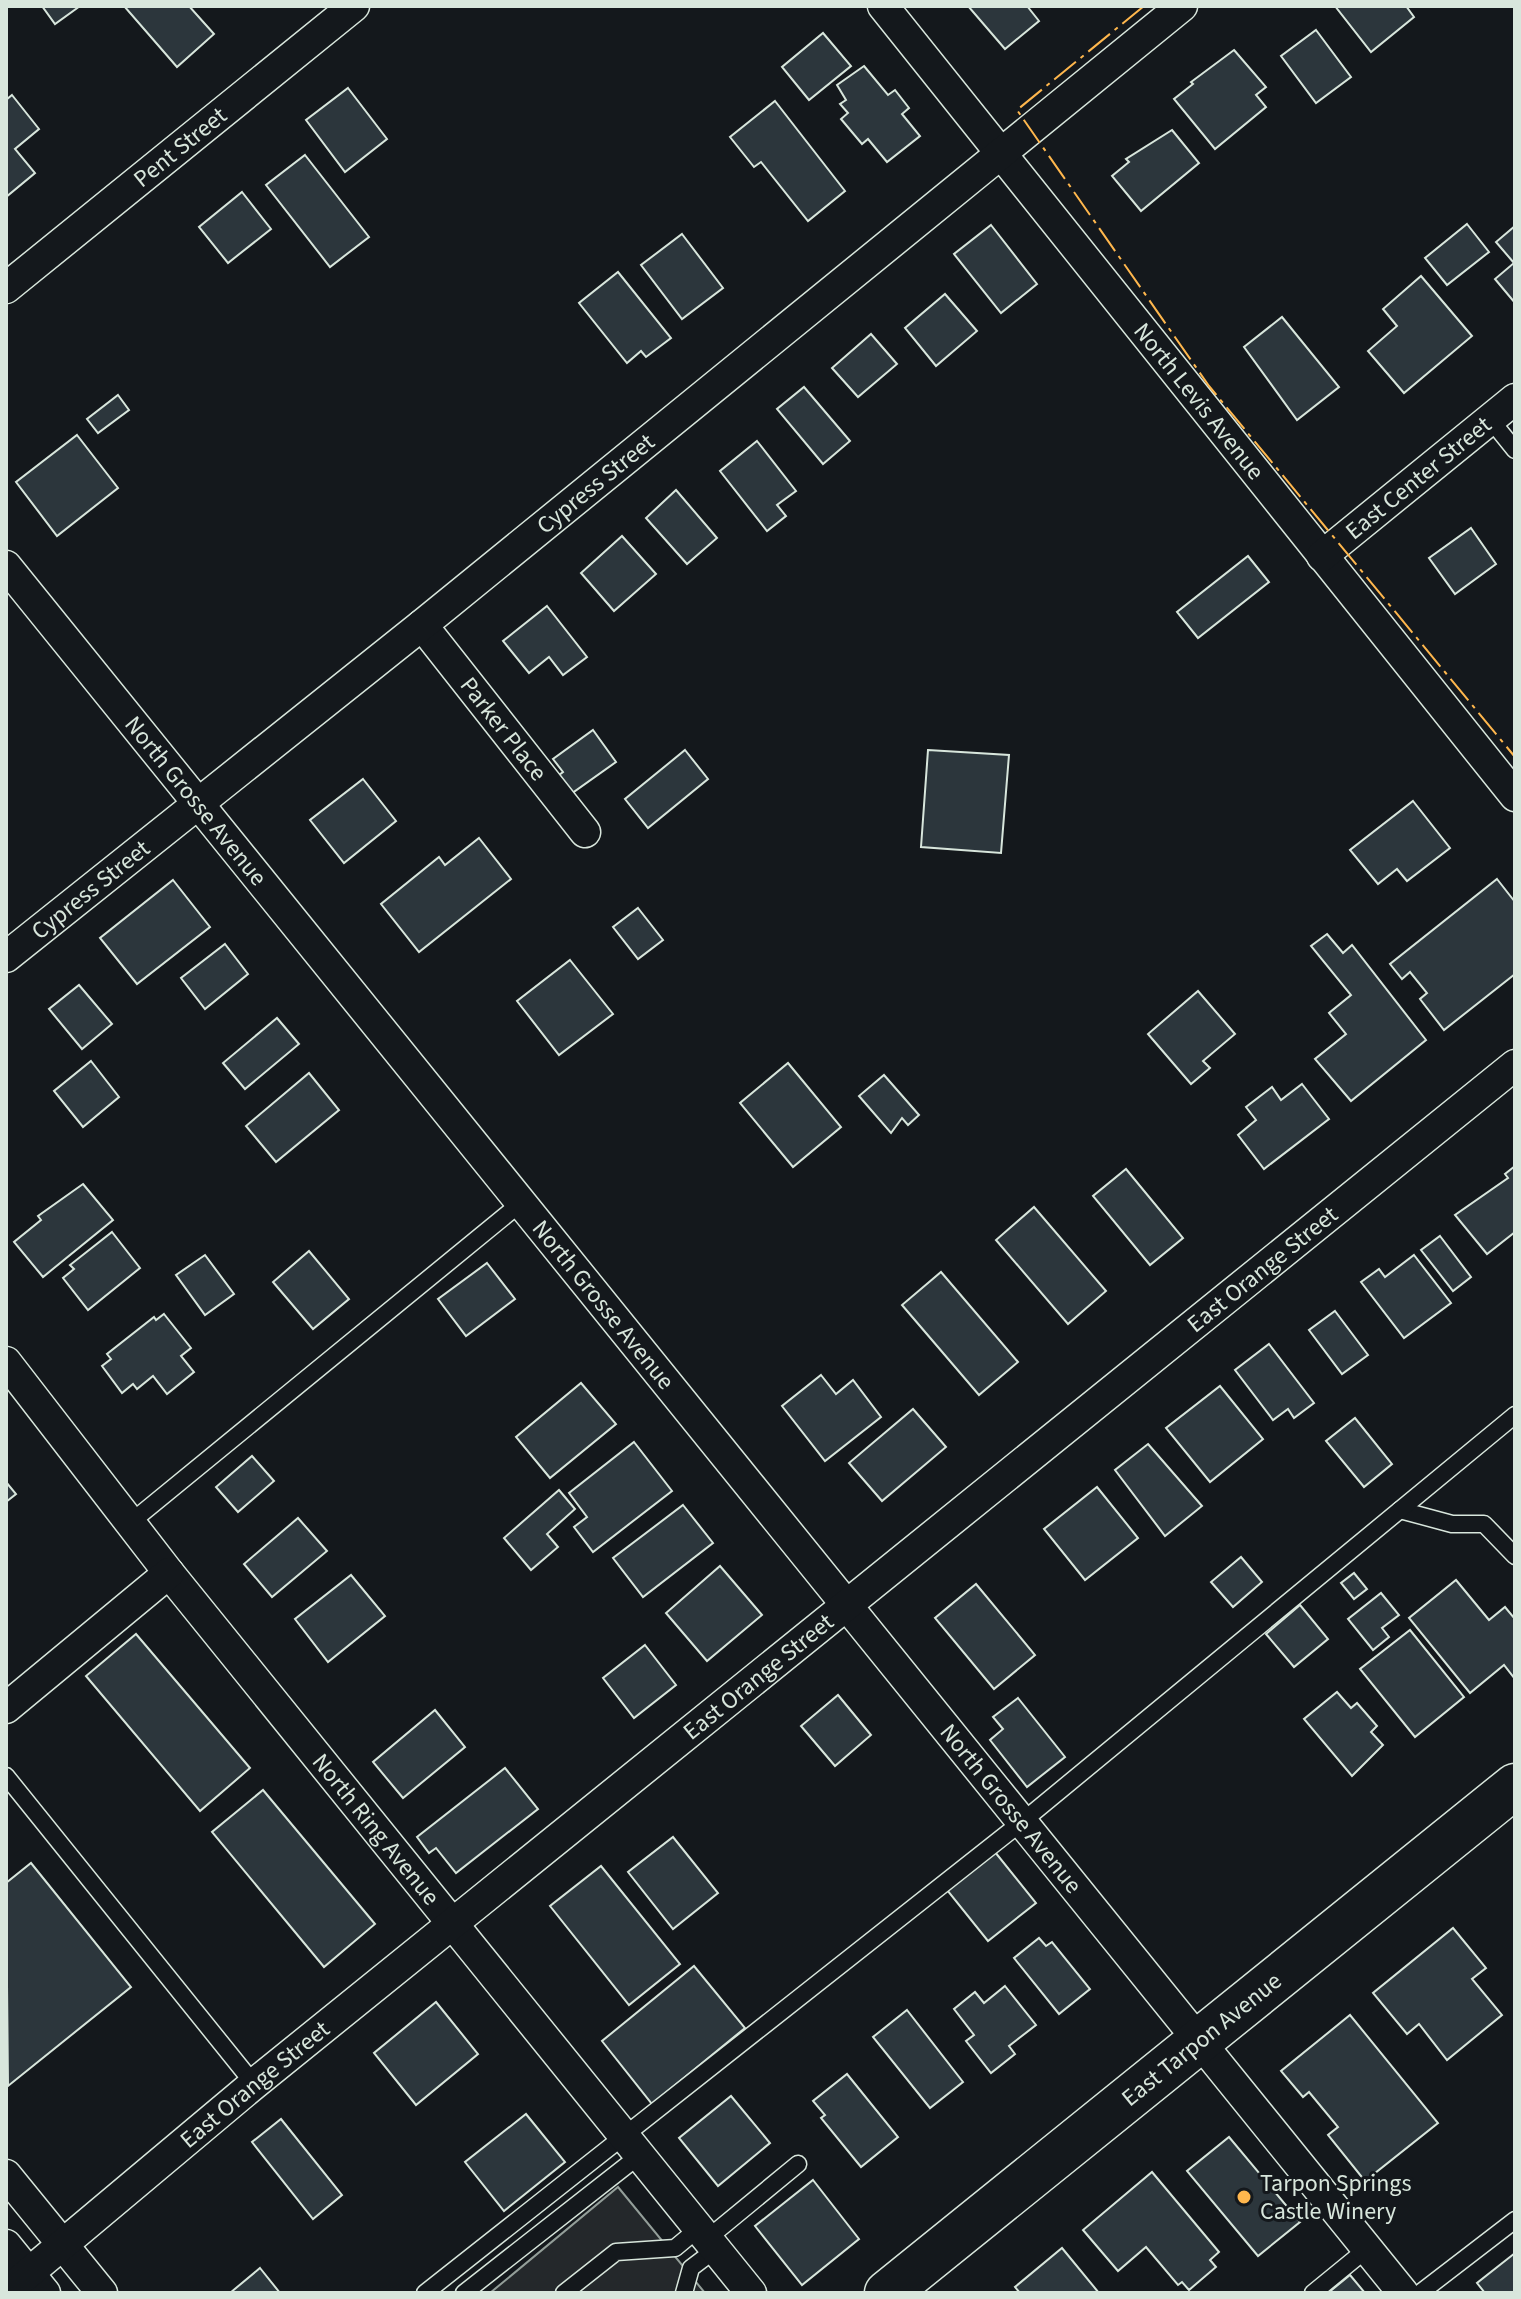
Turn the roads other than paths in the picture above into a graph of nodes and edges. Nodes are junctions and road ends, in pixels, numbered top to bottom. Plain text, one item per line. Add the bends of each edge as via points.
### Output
1 (354, 6) edge
2 (883, 6) edge
3 (1182, 6) edge
4 (1001, 152) junction
5 (6, 288) edge
6 (1515, 399) edge
7 (1490, 419) junction
8 (1515, 450) edge
9 (1322, 556) junction
10 (6, 566) edge
11 (422, 625) junction
12 (1515, 796) edge
13 (199, 804) junction
14 (585, 832) dead end
15 (6, 957) edge
16 (1515, 1065) edge
17 (522, 1202) junction
18 (6, 1362) edge
19 (1515, 1415) edge
20 (1400, 1510) junction
21 (130, 1523) junction
22 (1515, 1556) edge
23 (169, 1573) junction
24 (849, 1604) junction
25 (6, 1708) edge
26 (6, 1776) edge
27 (1515, 1786) edge
28 (1023, 1821) junction
29 (453, 1923) junction
30 (1201, 2041) junction
31 (254, 2084) junction
32 (631, 2145) junction
33 (798, 2164) dead end
34 (6, 2175) edge
35 (1515, 2220) edge
36 (707, 2239) junction
37 (6, 2245) edge
38 (62, 2245) junction
39 (1368, 2248) junction
40 (27, 2286) edge
41 (102, 2293) edge
42 (425, 2293) edge
43 (464, 2293) edge
44 (564, 2293) edge
45 (684, 2293) edge
46 (751, 2293) edge
47 (887, 2293) edge
48 (1313, 2293) edge
49 (1403, 2293) edge
50 (1420, 2293) edge

1 - 5 street, Pent Street
2 - 4 street, North Levis Avenue
3 - 4 street, Cypress Street
4 - 9 street, North Levis Avenue
4 - 11 street, Cypress Street
6 - 7 street, East Center Street
7 - 8 lane
7 - 9 street, East Center Street
9 - 12 street, North Levis Avenue
10 - 13 street, North Grosse Avenue
11 - 13 street, Cypress Street
11 - 14 street, Parker Place
13 - 15 street, Cypress Street
13 - 17 street, North Grosse Avenue
16 - 24 street, East Orange Street
17 - 21 lane
17 - 24 street, North Grosse Avenue
18 - 21 street, North Ring Avenue
19 - 20 lane
20 - 22 lane via 1452,1524 1484,1524
20 - 28 lane
21 - 23 street, North Ring Avenue
23 - 25 street
23 - 29 street, North Ring Avenue
24 - 28 street, North Grosse Avenue
24 - 29 street, East Orange Street
26 - 31 lane
27 - 30 main road, East Tarpon Avenue
28 - 30 street, North Grosse Avenue
28 - 32 lane
29 - 31 street, East Orange Street
29 - 32 street, North Ring Avenue
30 - 39 street, North Grosse Avenue
30 - 47 main road, East Tarpon Avenue
31 - 38 street, East Orange Street
32 - 36 street, North Ring Avenue
32 - 42 lane
32 - 43 lane
33 - 36 lane
34 - 38 street
35 - 50 lane
36 - 44 lane via 675,2248 616,2252
36 - 45 lane
36 - 46 street, North Ring Avenue
37 - 40 street
38 - 40 street, East Orange Street
38 - 41 street
39 - 48 lane
39 - 49 street, North Grosse Avenue

